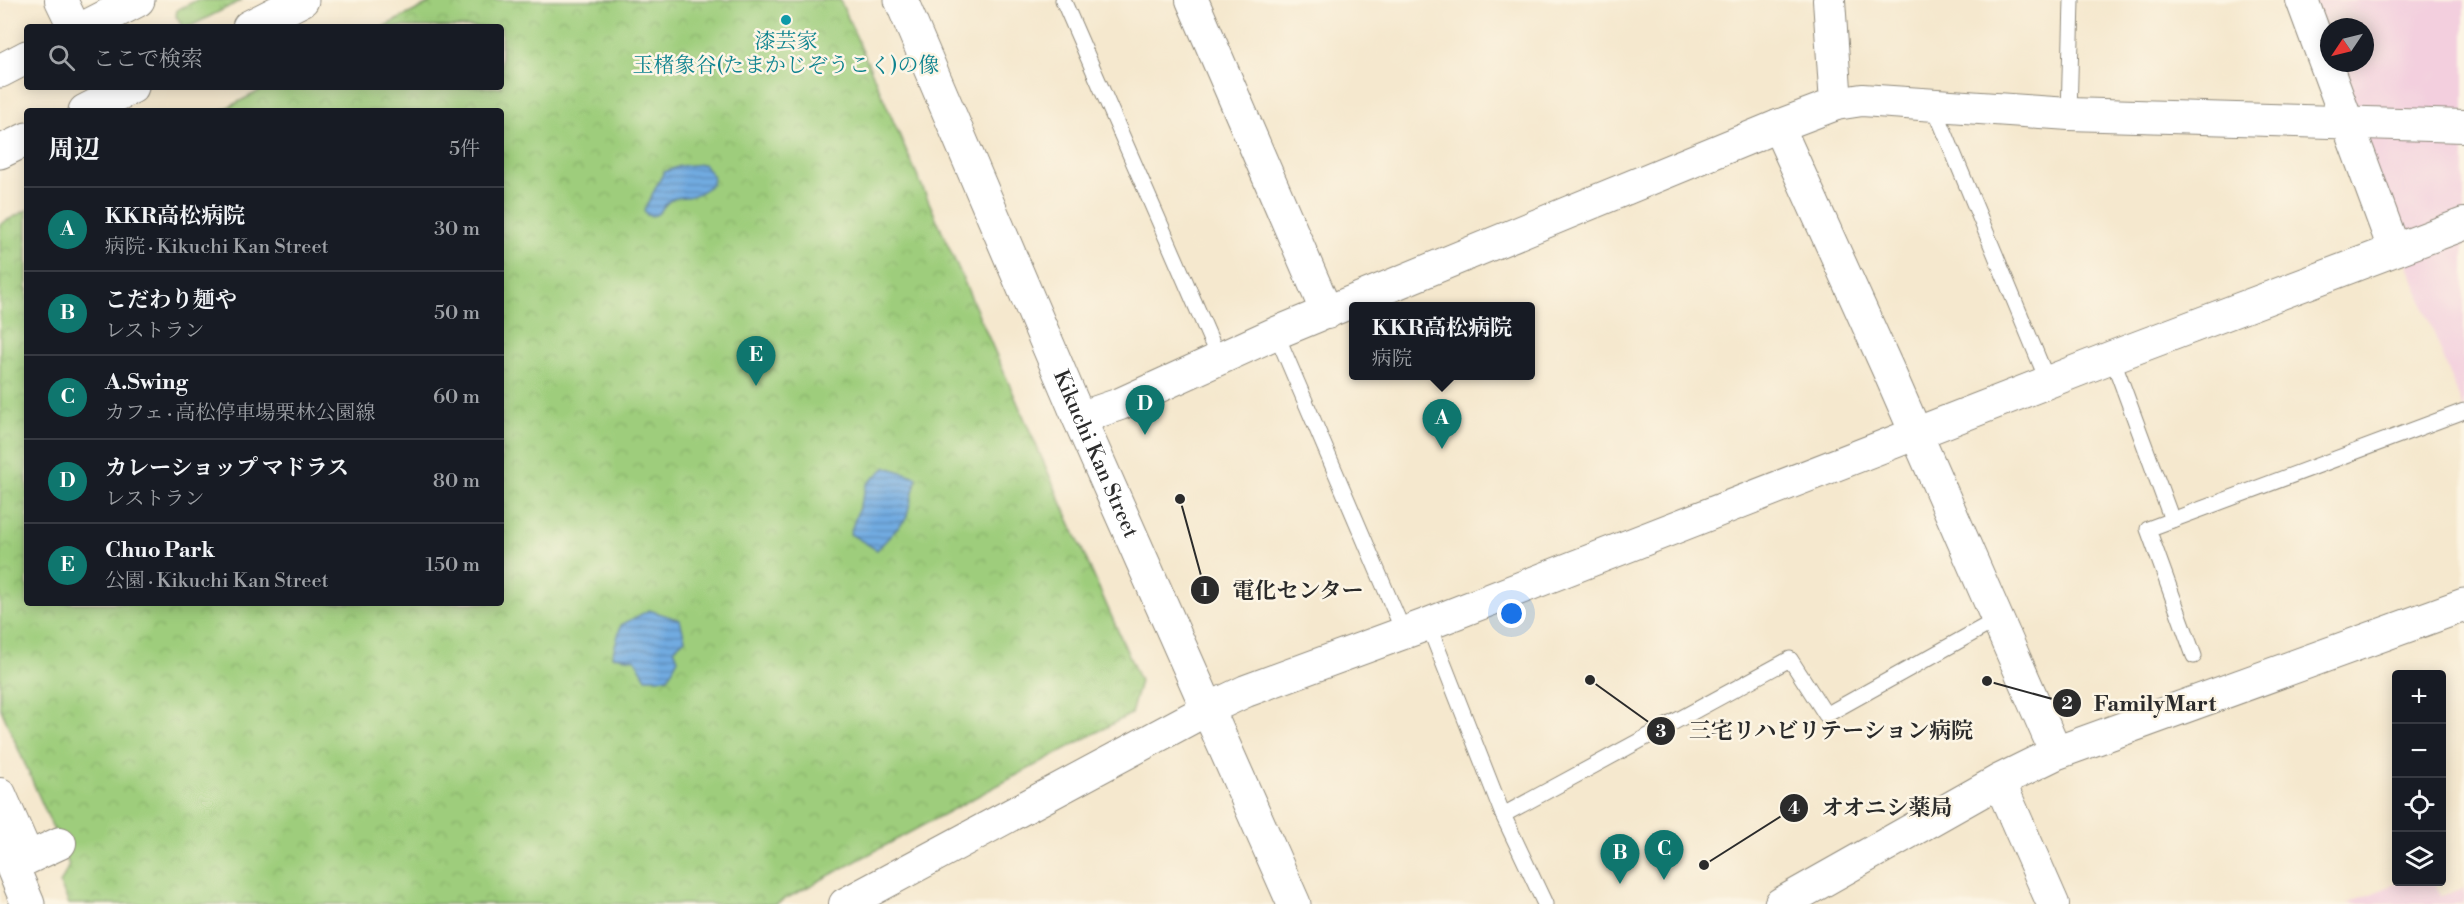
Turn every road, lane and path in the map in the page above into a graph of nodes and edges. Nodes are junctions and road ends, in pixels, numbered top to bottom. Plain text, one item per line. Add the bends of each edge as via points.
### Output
1 (61, 0) edge
2 (138, 0) edge
3 (302, 0) edge
4 (901, 0) edge
5 (1063, 0) edge
6 (1192, 0) edge
7 (1829, 0) edge
8 (2072, 0) edge
9 (2302, 0) edge
10 (73, 24) edge
11 (92, 24) edge
12 (255, 24) edge
13 (24, 59) edge
14 (0, 71) edge
15 (126, 90) edge
16 (1836, 104) junction
17 (1933, 104) junction
18 (91, 108) edge
19 (2069, 114) junction
20 (2346, 121) junction
21 (1778, 126) junction
22 (2464, 126) edge
23 (24, 140) edge
24 (0, 152) edge
25 (2464, 224) edge
26 (2394, 249) junction
27 (1354, 302) edge
28 (1349, 304) edge
29 (1327, 313) junction
30 (1276, 333) junction
31 (2112, 357) junction
32 (1219, 359) junction
33 (2048, 382) junction
34 (2464, 411) edge
35 (1079, 418) junction
36 (1916, 435) junction
37 (2172, 520) junction
38 (2464, 605) edge
39 (1998, 619) junction
40 (1416, 628) junction
41 (2194, 656) dead end
42 (1208, 709) junction
43 (2056, 753) junction
44 (1999, 781) junction
45 (0, 794) edge
46 (1503, 816) junction
47 (0, 837) edge
48 (60, 843) dead end
49 (28, 904) edge
50 (845, 904) edge
51 (1294, 904) edge
52 (1545, 904) edge
53 (1781, 904) edge
54 (2054, 904) edge

1 - 10 street
2 - 11 main road
3 - 12 main road
4 - 35 main road, Kikuchi Kan Street
5 - 32 lane
6 - 29 street
7 - 16 street
8 - 19 lane
9 - 20 street
13 - 14 main road
15 - 18 main road
16 - 17 street via 1862,100
16 - 21 street
17 - 19 street
17 - 33 lane
19 - 20 street
20 - 22 street
20 - 26 street
21 - 27 street
21 - 36 street
23 - 24 main road
25 - 26 street
26 - 31 street
28 - 29 street
29 - 30 street
30 - 32 street
30 - 40 lane
31 - 33 street
31 - 37 lane
32 - 35 street via 1120,404
33 - 36 street
34 - 37 lane
35 - 42 main road, Kikuchi Kan Street
36 - 39 street
36 - 40 street
37 - 41 lane via 2148,530
38 - 43 main road
39 - 43 street
39 - 46 lane via 1826,715 1790,659
40 - 42 street
40 - 46 lane
42 - 50 street
42 - 51 main road, Kikuchi Kan Street
43 - 44 main road
44 - 53 main road
44 - 54 street
45 - 48 street via 28,858
46 - 52 lane
47 - 49 main road

